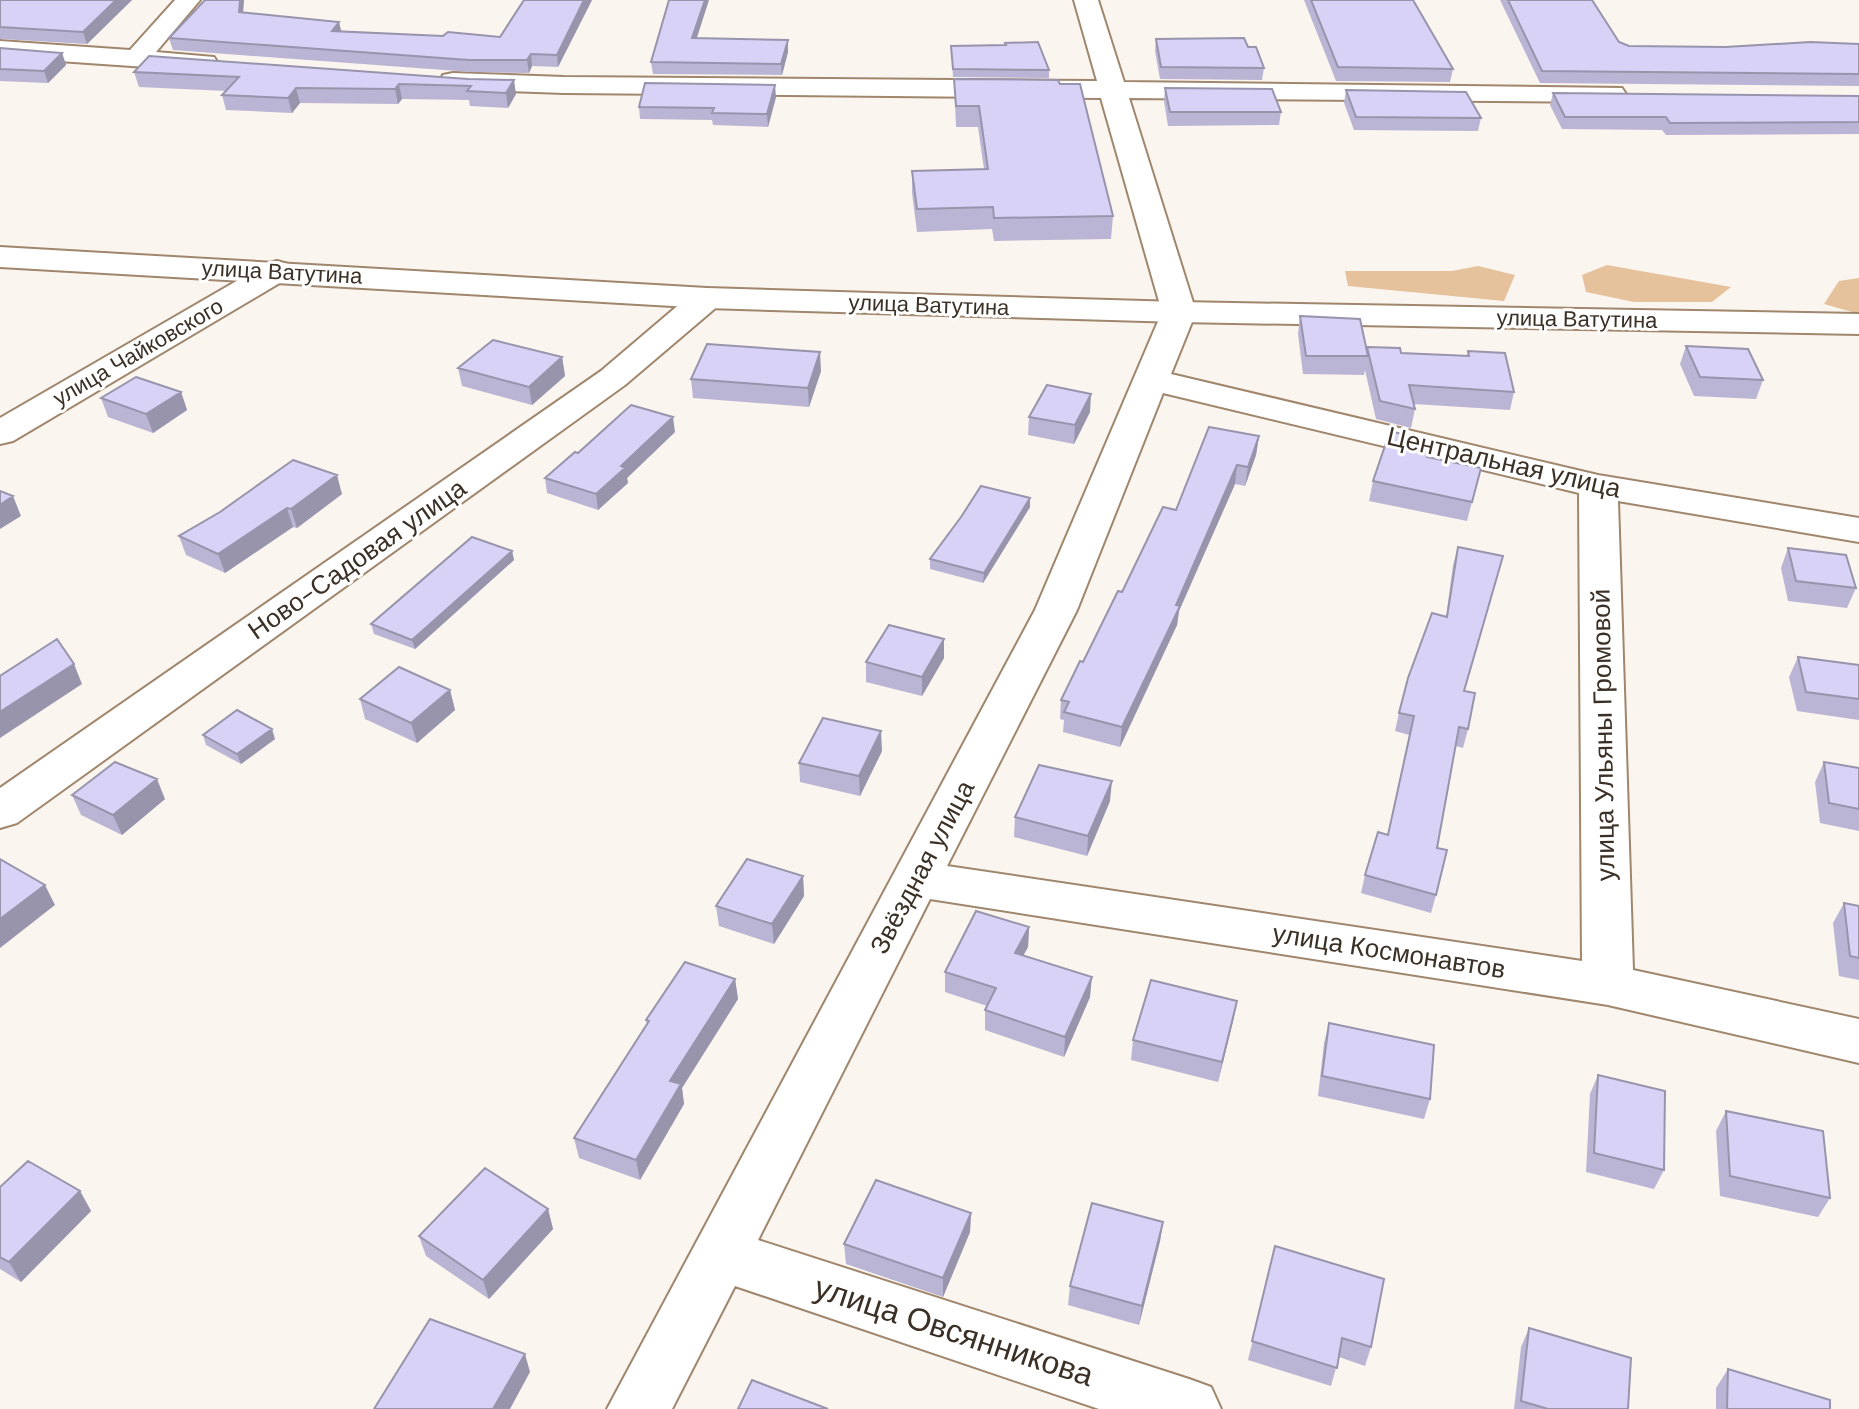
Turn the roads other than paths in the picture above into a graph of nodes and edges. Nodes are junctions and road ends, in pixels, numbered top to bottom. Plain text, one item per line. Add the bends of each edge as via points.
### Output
1 (188, 0) edge
2 (1086, 0) edge
3 (0, 49) edge
4 (137, 58) junction
5 (230, 65) edge
6 (428, 79) edge
7 (1110, 88) junction
8 (1636, 94) edge
9 (0, 257) edge
10 (277, 271) junction
11 (707, 298) junction
12 (1179, 312) junction
13 (1859, 324) edge
14 (1152, 380) junction
15 (0, 433) edge
16 (1598, 486) junction
17 (1859, 530) edge
18 (0, 811) edge
19 (916, 879) junction
20 (1608, 985) junction
21 (1859, 1041) edge
22 (719, 1254) junction
23 (639, 1409) edge
24 (1189, 1409) edge

1 - 4 street
2 - 7 street
3 - 4 street
4 - 5 street
6 - 7 street via 564,85
7 - 8 street
7 - 12 street
9 - 10 street, улица Ватутина
10 - 11 street, улица Ватутина
10 - 15 street, улица Чайковского
11 - 12 street, улица Ватутина
11 - 18 street, Ново-Садовая улица via 613,378
12 - 13 street, улица Ватутина
12 - 14 street, Звёздная улица
14 - 16 street, Центральная улица
14 - 19 street, Звёздная улица via 1056,610
16 - 17 street, Центральная улица
16 - 20 street, улица Ульяны Громовой
19 - 20 street, улица Космонавтов
19 - 22 street, Звёздная улица
20 - 21 street, улица Космонавтов
22 - 23 street, Звёздная улица
22 - 24 street, улица Овсянникова

